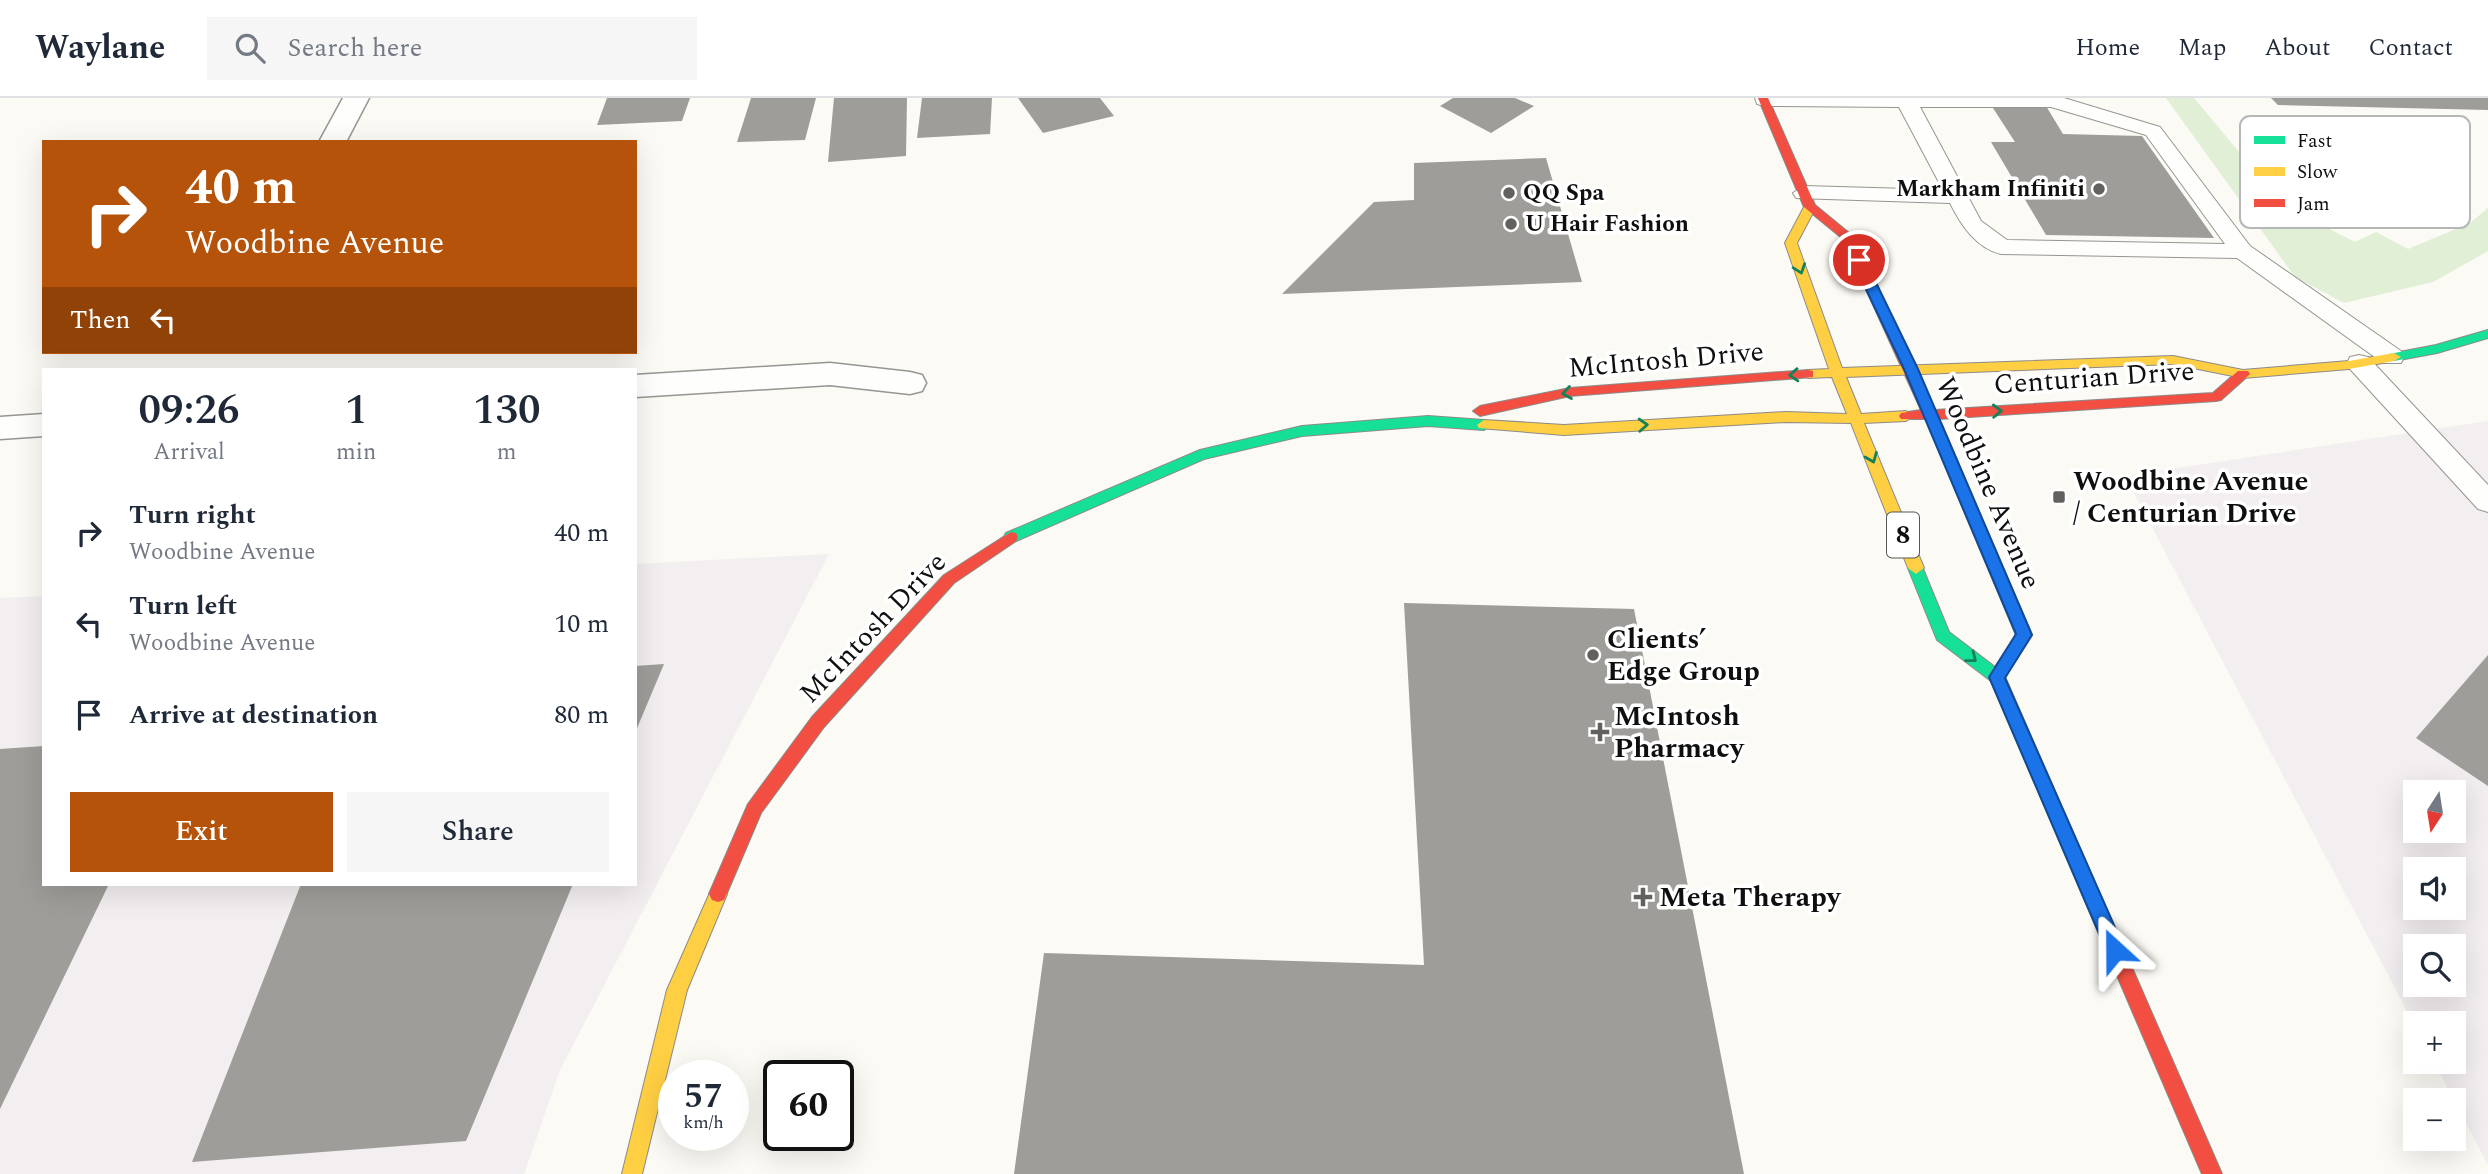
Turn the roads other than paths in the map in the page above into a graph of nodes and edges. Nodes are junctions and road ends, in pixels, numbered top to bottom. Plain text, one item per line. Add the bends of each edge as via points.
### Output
1 (356, 98) edge
2 (1763, 99) edge
3 (1906, 100) junction
4 (333, 140) edge
5 (1956, 197) junction
6 (1807, 200) junction
7 (2242, 251) junction
8 (2488, 334) edge
9 (2392, 357) junction
10 (2359, 363) junction
11 (1911, 369) junction
12 (1837, 372) junction
13 (2243, 374) junction
14 (910, 383) dead end
15 (637, 386) edge
16 (1930, 413) junction
17 (1856, 419) junction
18 (1428, 422) junction
19 (42, 425) edge
20 (0, 428) edge
21 (2488, 502) edge
22 (1997, 677) junction
23 (632, 1174) edge
24 (2212, 1174) edge

1 - 4 street
2 - 3 lane
2 - 6 street, Woodbine Avenue
3 - 5 lane
3 - 7 lane via 2052,101 2153,131
5 - 6 lane
5 - 7 lane via 1972,225 2001,247
6 - 11 street, Woodbine Avenue via 1848,237
6 -> 12 street, 8 via 1791,243
7 - 9 lane
8 - 9 street, Centurian Drive
9 - 10 street, Centurian Drive
10 - 13 street, Centurian Drive
10 - 21 lane
11 - 12 street, McIntosh Drive
11 - 13 street, Centurian Drive via 2173,360
11 - 16 street, Woodbine Avenue
12 - 17 street, 8
12 -> 18 street, McIntosh Drive via 1570,392
16 -> 13 street, Centurian Drive via 2216,397
14 - 15 street via 830,373
16 - 17 street, Centurian Drive
16 - 22 street, Woodbine Avenue via 2024,635
18 -> 17 street, McIntosh Drive via 1564,430 1786,417
17 -> 22 street, 8 via 1943,636
18 - 23 street, McIntosh Drive via 1302,431 1200,455 1018,532 949,579 892,636 818,722 754,809 677,990
19 - 20 street
22 - 24 street, 8

